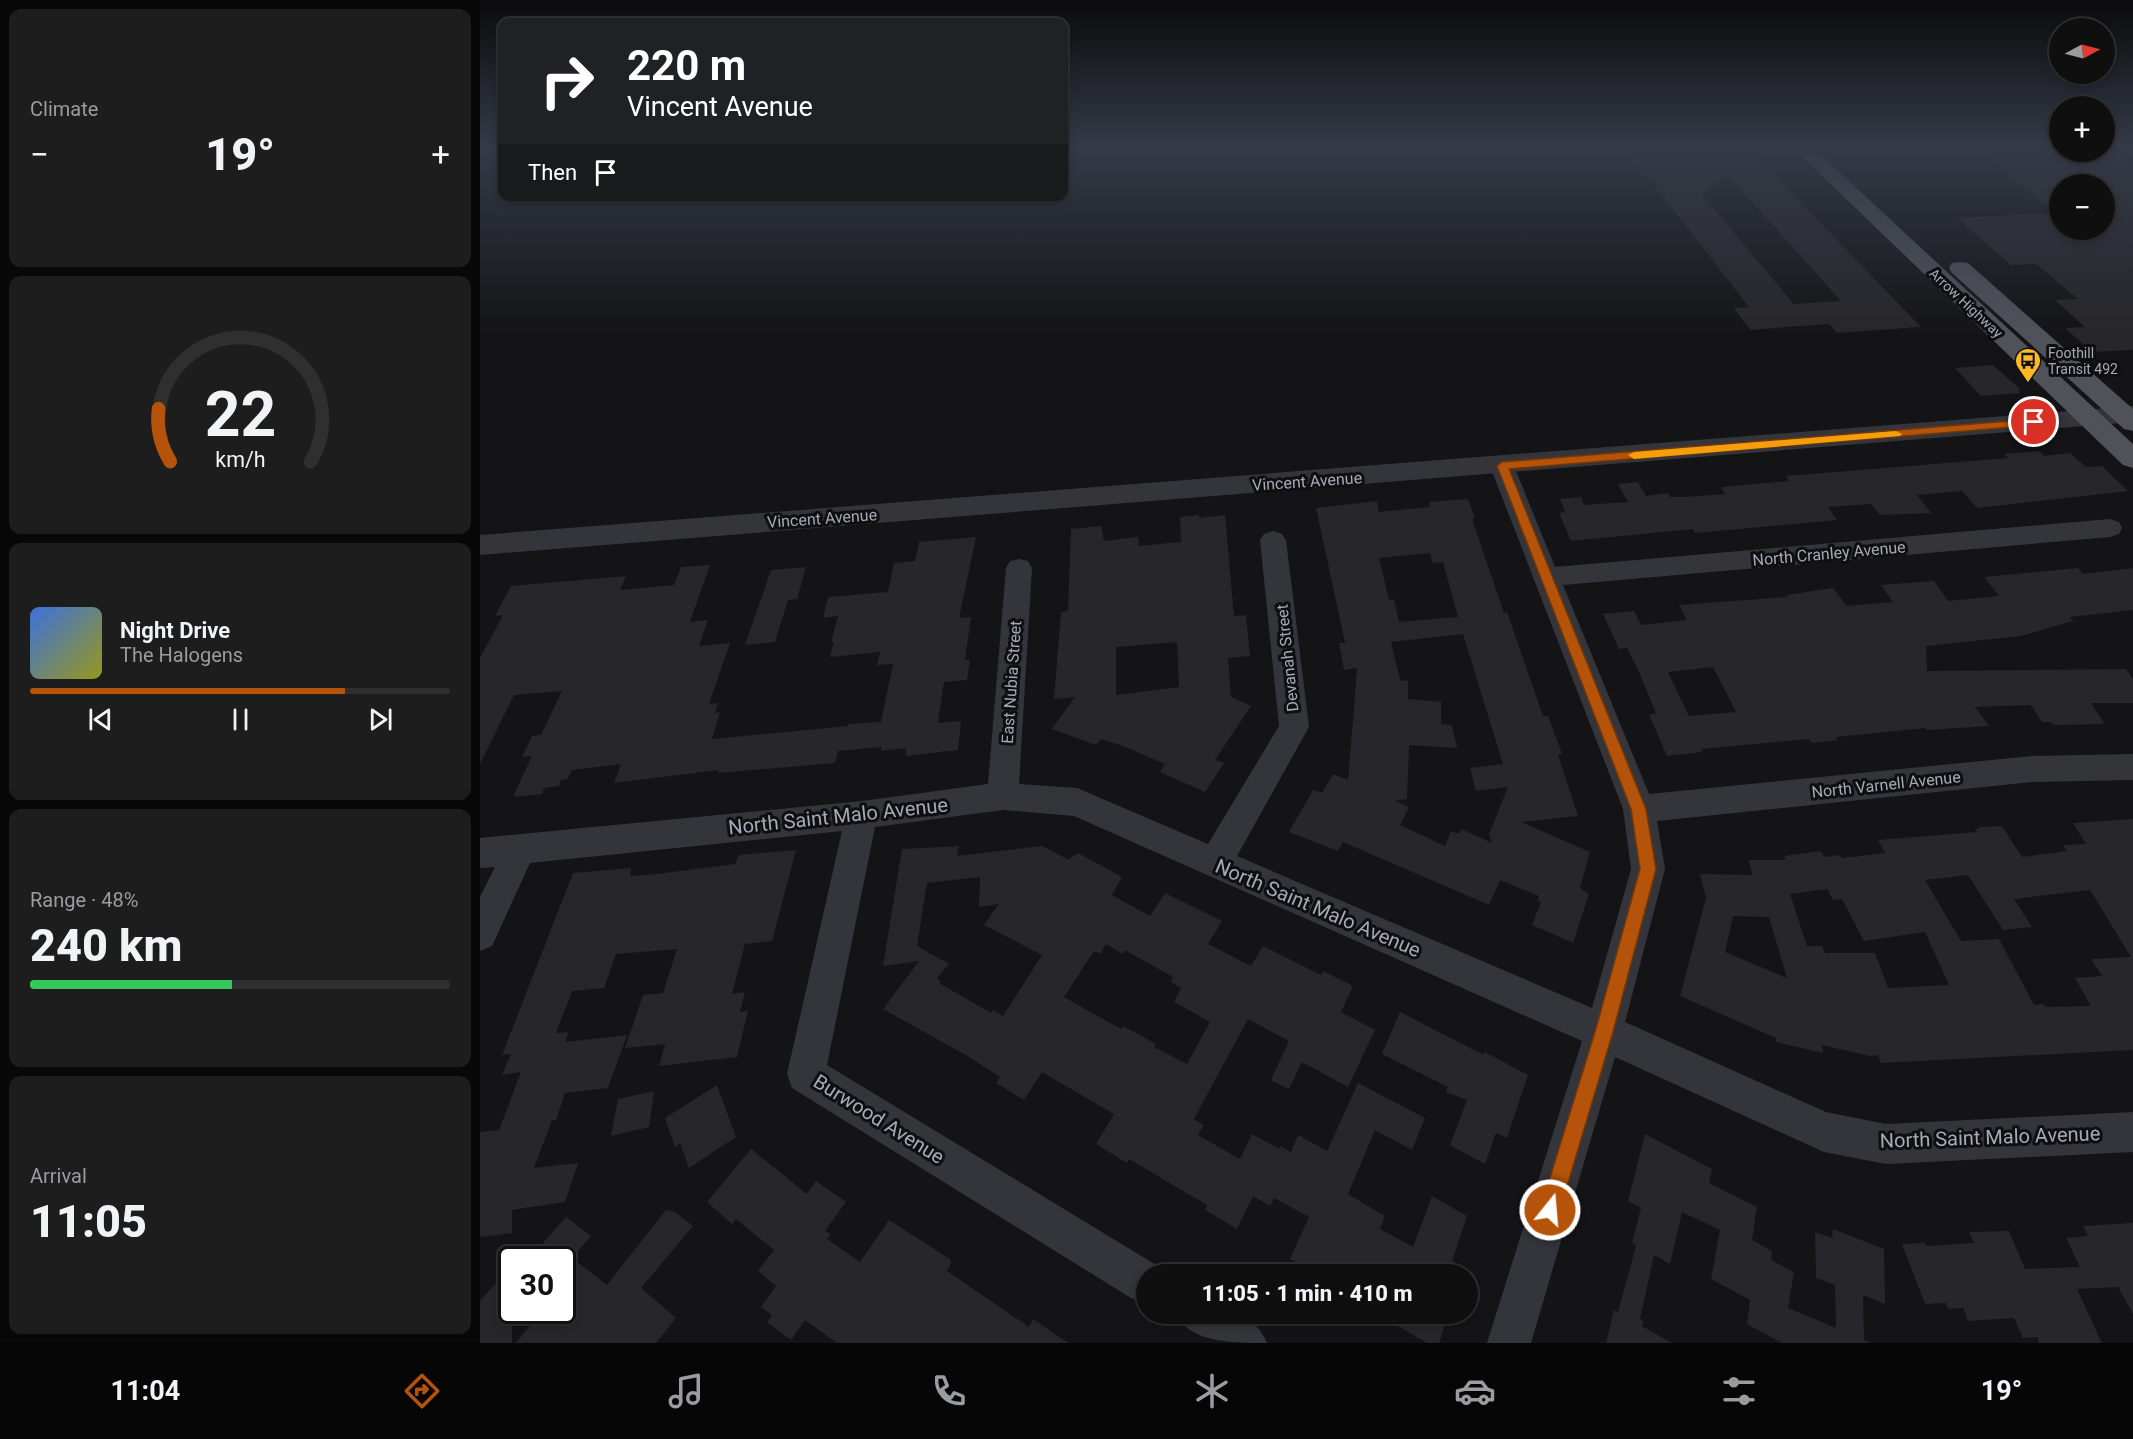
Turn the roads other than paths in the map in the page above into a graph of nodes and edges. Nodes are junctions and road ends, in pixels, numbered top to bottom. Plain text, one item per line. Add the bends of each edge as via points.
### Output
1 (1867, 209) edge
2 (1896, 209) edge
3 (2088, 417) junction
4 (2130, 417) edge
5 (2133, 459) edge
6 (1502, 466) junction
7 (2110, 528) dead end
8 (1273, 540) dead end
9 (480, 544) edge
10 (1019, 568) dead end
11 (1547, 577) junction
12 (2133, 767) edge
13 (1003, 796) junction
14 (1639, 809) junction
15 (862, 815) junction
16 (520, 849) junction
17 (480, 853) edge
18 (1215, 863) junction
19 (480, 934) edge
20 (1604, 1032) junction
21 (2133, 1132) edge
22 (1136, 1276) edge
23 (1214, 1324) edge
24 (1245, 1343) edge
25 (1509, 1343) edge

1 - 3 main road, Arrow Highway
2 - 4 main road, Arrow Highway
3 - 4 street, Vincent Avenue
3 - 5 main road, Arrow Highway
3 - 6 street, Vincent Avenue
6 - 9 street, Vincent Avenue
6 - 11 street
7 - 11 street, North Cranley Avenue
8 - 18 street, Devanah Street via 1294,727
10 - 13 street, East Nubia Street
11 - 14 street
12 - 14 street, North Varnell Avenue via 2032,769
13 - 15 street, North Saint Malo Avenue
13 - 18 street, North Saint Malo Avenue via 1077,802
14 - 20 street via 1648,869
15 - 16 street, North Saint Malo Avenue
15 - 22 street, Burwood Avenue via 806,1074
16 - 17 street, North Saint Malo Avenue
16 - 19 street
18 - 20 street, North Saint Malo Avenue
20 - 21 street, North Saint Malo Avenue via 1824,1132 1886,1144
20 - 25 street
23 - 24 street

